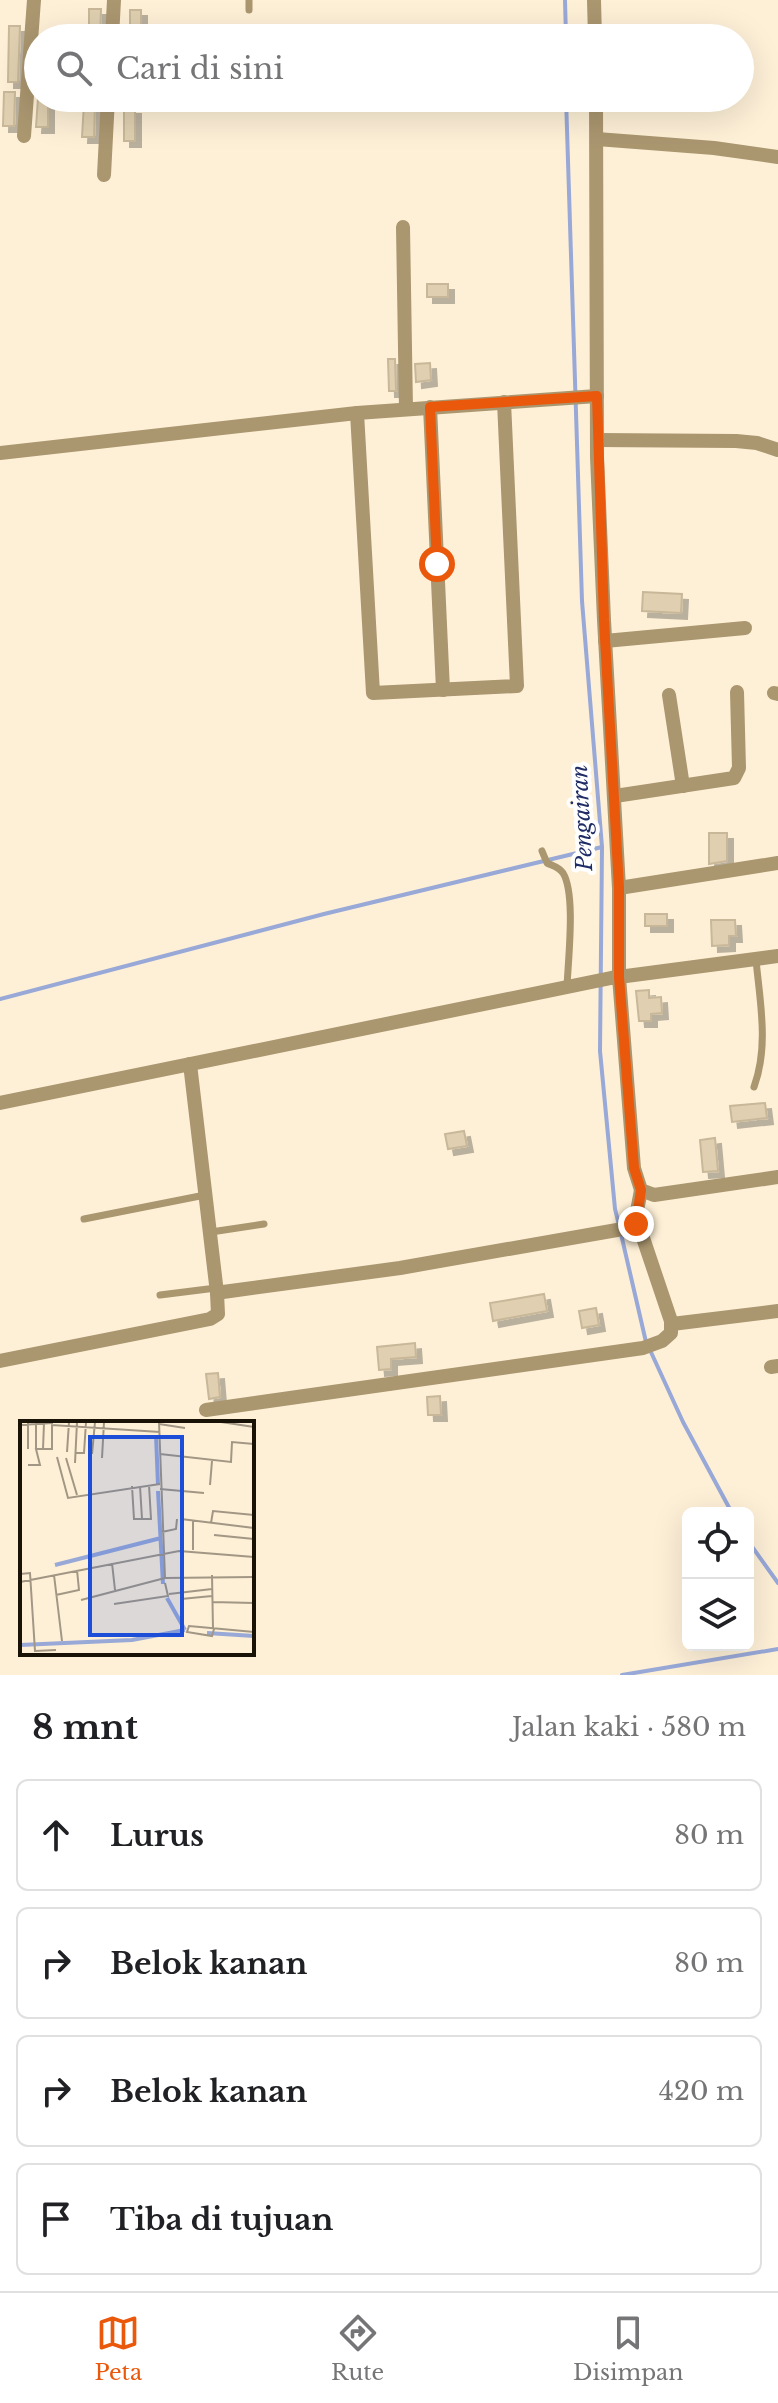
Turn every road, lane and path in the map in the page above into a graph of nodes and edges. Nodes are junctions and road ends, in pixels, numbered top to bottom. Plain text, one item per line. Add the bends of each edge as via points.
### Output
1 (34, 0) edge
2 (114, 0) edge
3 (249, 0) edge
4 (594, 0) edge
5 (249, 10) dead end
6 (32, 24) edge
7 (113, 24) edge
8 (595, 24) edge
9 (26, 112) edge
10 (107, 112) edge
11 (596, 112) edge
12 (24, 136) dead end
13 (597, 139) junction
14 (778, 157) edge
15 (104, 175) dead end
16 (403, 227) dead end
17 (597, 396) junction
18 (504, 402) junction
19 (430, 407) junction
20 (406, 409) junction
21 (357, 413) junction
22 (597, 440) junction
23 (778, 450) edge
24 (0, 453) edge
25 (745, 628) dead end
26 (605, 641) junction
27 (443, 690) junction
28 (737, 692) dead end
29 (669, 695) dead end
30 (683, 786) junction
31 (615, 796) junction
32 (544, 857) dead end
33 (778, 863) edge
34 (619, 888) junction
35 (778, 956) edge
36 (755, 957) junction
37 (615, 978) junction
38 (567, 987) junction
39 (190, 1064) junction
40 (754, 1087) dead end
41 (0, 1103) edge
42 (778, 1177) edge
43 (641, 1190) junction
44 (205, 1195) junction
45 (84, 1219) dead end
46 (264, 1224) dead end
47 (625, 1227) junction
48 (210, 1233) junction
49 (217, 1291) junction
50 (160, 1295) dead end
51 (778, 1311) edge
52 (672, 1324) junction
53 (0, 1361) edge
54 (206, 1410) dead end

1 - 6 street
2 - 7 street
3 - 5 lane
4 - 8 street
9 - 12 street
10 - 15 street
11 - 13 street
13 - 14 street
13 - 17 street
16 - 20 street
17 - 18 street
17 - 22 street
18 - 19 street
18 - 27 street via 517,686
19 - 20 street
19 - 27 street
20 - 21 street
21 - 24 street
21 - 27 street via 373,693
22 - 23 street via 736,441
22 - 26 street
25 - 26 street
26 - 31 street
28 - 30 street via 737,775
29 - 30 street
30 - 31 street
31 - 34 street
32 - 38 lane via 563,874 570,898
33 - 34 street
34 - 37 street
35 - 36 street
36 - 37 street
36 - 40 lane via 763,1040
37 - 38 street
37 - 43 street via 634,1168
38 - 39 street
39 - 41 street
39 - 44 street
42 - 43 street via 654,1195
43 - 47 street
44 - 45 lane
44 - 48 street
46 - 48 lane
47 - 49 street via 400,1268
47 - 52 street
48 - 49 street
49 - 50 lane
49 - 53 street via 218,1314 210,1319
51 - 52 street
52 - 54 street via 667,1338 648,1346

